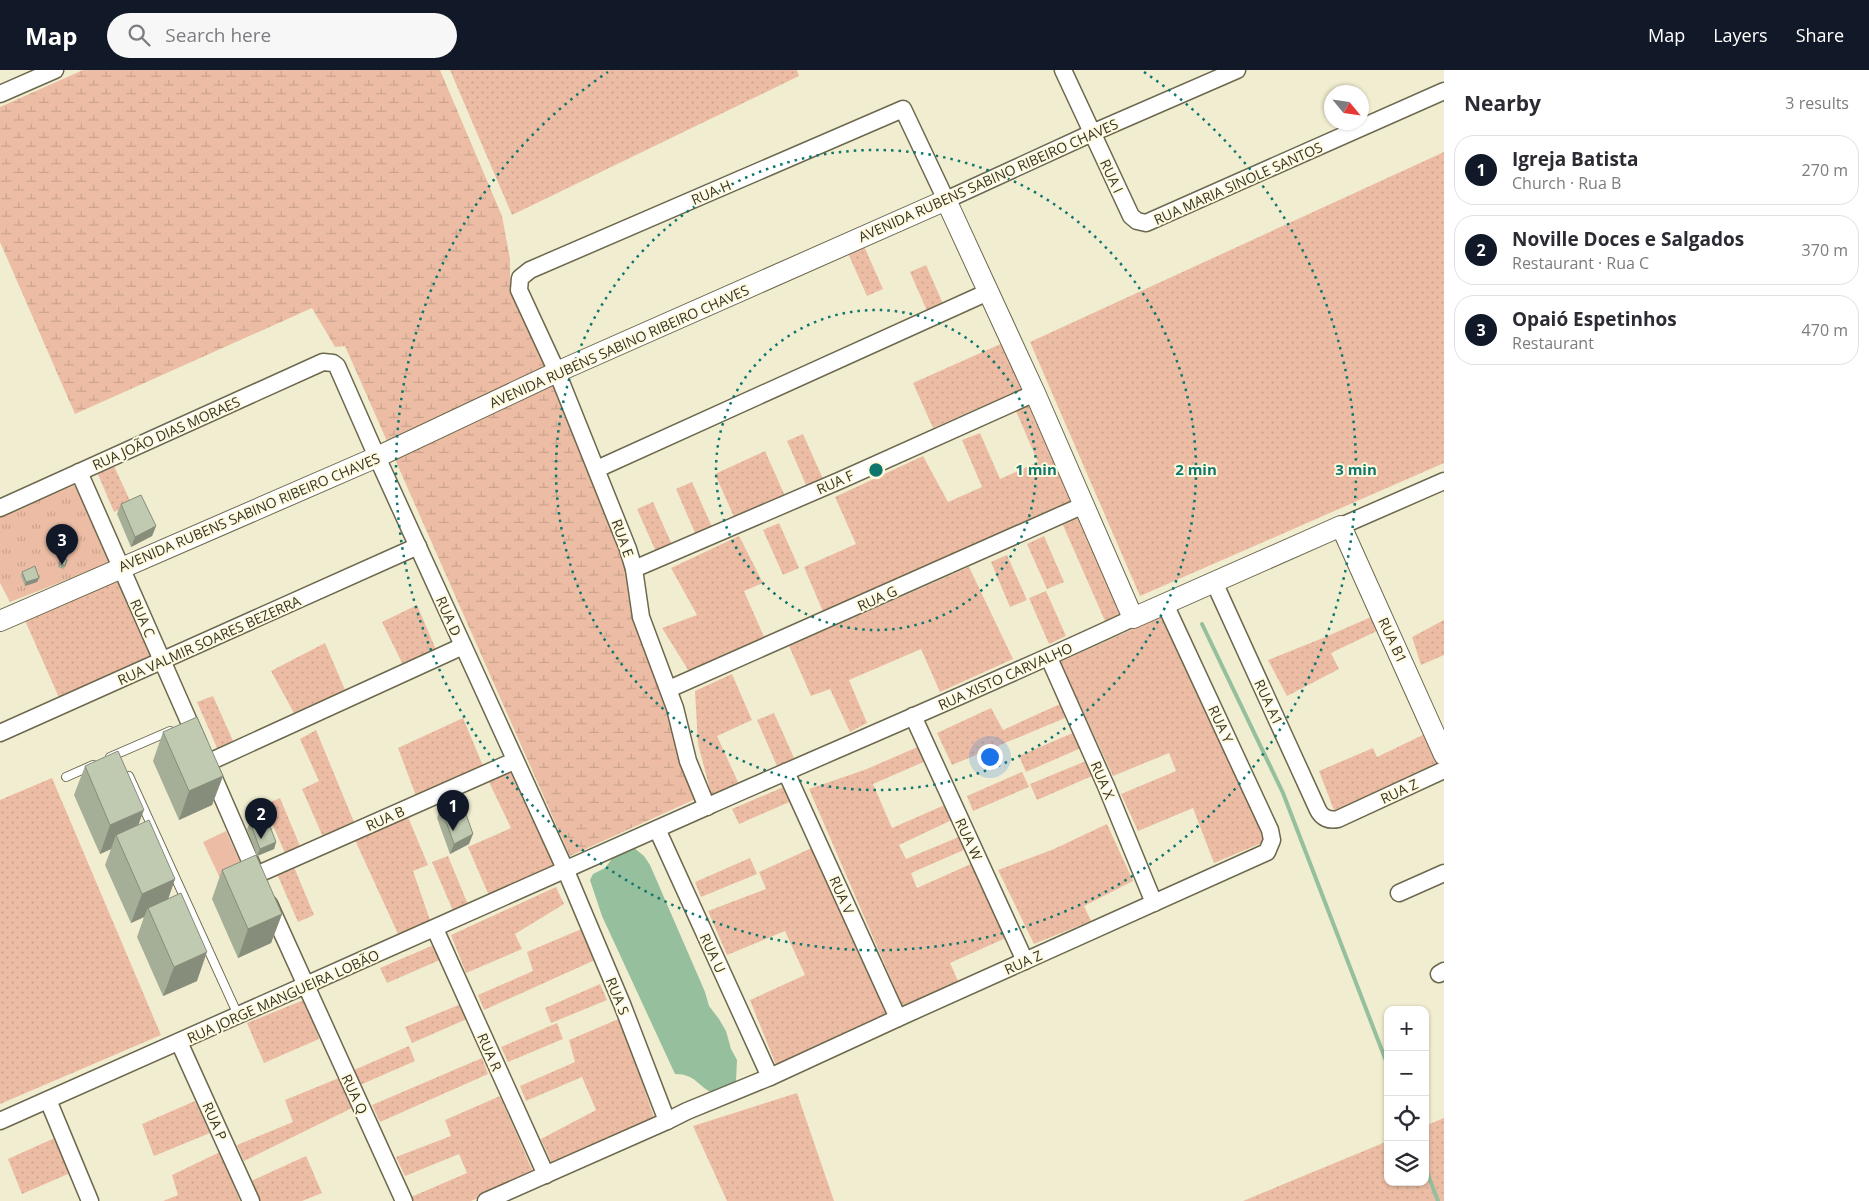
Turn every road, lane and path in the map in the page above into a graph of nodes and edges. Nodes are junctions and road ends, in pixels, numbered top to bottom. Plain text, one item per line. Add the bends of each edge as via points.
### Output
1 (55, 70) edge
2 (1063, 70) edge
3 (1237, 70) edge
4 (1444, 91) edge
5 (0, 94) edge
6 (1092, 133) junction
7 (946, 200) junction
8 (1142, 223) joint
9 (520, 278) joint
10 (988, 292) junction
11 (333, 362) joint
12 (557, 372) junction
13 (1035, 393) junction
14 (377, 457) junction
15 (597, 469) junction
16 (79, 472) junction
17 (1444, 481) edge
18 (1084, 505) junction
19 (0, 508) edge
20 (1341, 526) junction
21 (418, 546) junction
22 (121, 568) junction
23 (634, 569) junction
24 (1214, 582) junction
25 (1165, 604) junction
26 (1133, 618) junction
27 (0, 621) edge
28 (463, 646) junction
29 (1049, 658) junction
30 (162, 661) junction
31 (669, 689) junction
32 (913, 716) junction
33 (177, 728) edge
34 (0, 733) edge
35 (119, 754) junction
36 (1444, 755) edge
37 (514, 761) junction
38 (123, 763) edge
39 (207, 764) junction
40 (1444, 770) edge
41 (127, 772) edge
42 (786, 772) junction
43 (66, 777) dead end
44 (707, 807) junction
45 (1327, 819) joint
46 (657, 829) junction
47 (1271, 844) joint
48 (566, 871) junction
49 (1444, 873) edge
50 (256, 875) junction
51 (1399, 893) dead end
52 (1154, 903) junction
53 (435, 929) junction
54 (1025, 961) junction
55 (305, 987) junction
56 (238, 1016) junction
57 (898, 1018) junction
58 (179, 1042) junction
59 (765, 1079) junction
60 (48, 1100) junction
61 (0, 1121) edge
62 (667, 1122) junction
63 (546, 1175) junction
64 (90, 1201) edge
65 (251, 1201) edge
66 (404, 1201) edge
67 (486, 1201) edge

1 - 5 street
2 - 6 street, RUA I
3 - 6 street, AVENIDA RUBENS SABINO RIBEIRO CHAVES
4 - 8 street, RUA MARIA SINOLE SANTOS via 1151,223
6 - 7 street, AVENIDA RUBENS SABINO RIBEIRO CHAVES
6 - 8 street, RUA I via 1131,216
7 - 9 street, RUA H via 903,109 530,270
7 - 10 street
7 - 12 street, AVENIDA RUBENS SABINO RIBEIRO CHAVES
9 - 12 street, RUA E via 519,290
10 - 13 street
10 - 15 street
11 - 14 street, RUA D via 340,369
11 - 16 street, RUA JOÃO DIAS MORAES via 323,362
12 - 14 street, AVENIDA RUBENS SABINO RIBEIRO CHAVES
12 - 15 street, RUA E
13 - 18 street
13 - 23 street, RUA F
14 - 21 street, RUA D
14 - 22 street, AVENIDA RUBENS SABINO RIBEIRO CHAVES
15 - 23 street, RUA E
16 - 19 street, RUA JOÃO DIAS MORAES
16 - 22 street, RUA C
17 - 20 street, RUA XISTO CARVALHO
18 - 26 street
18 - 31 street, RUA G
20 - 24 street, RUA XISTO CARVALHO
20 - 36 street, RUA B1
21 - 28 street, RUA D
21 - 30 street, RUA VALMIR SOARES BEZERRA
22 - 27 street, AVENIDA RUBENS SABINO RIBEIRO CHAVES
22 - 30 street, RUA C
23 - 31 street, RUA E via 641,617
24 - 25 street, RUA XISTO CARVALHO
24 - 45 street, RUA A1 via 1318,810
25 - 26 street, RUA XISTO CARVALHO
25 - 47 street, RUA Y via 1270,830
26 - 29 street, RUA XISTO CARVALHO
28 - 37 street, RUA D
28 - 39 street
29 - 32 street, RUA XISTO CARVALHO
29 - 52 street, RUA X
30 - 34 street, RUA VALMIR SOARES BEZERRA
30 - 39 street, RUA C
31 - 44 street, RUA E via 688,762
32 - 42 street, RUA XISTO CARVALHO
32 - 54 street, RUA W
33 - 35 lane
35 - 38 lane
35 - 43 lane
37 - 48 street, RUA D
37 - 50 street, RUA B
39 - 50 street, RUA C
40 - 45 street, RUA Z via 1338,819
41 - 56 lane
42 - 44 street, RUA XISTO CARVALHO
42 - 57 street, RUA V
44 - 46 street, RUA XISTO CARVALHO
46 - 48 street, RUA XISTO CARVALHO
46 - 59 street, RUA U
47 - 52 street, RUA Z via 1263,855
48 - 53 street, RUA JORGE MANGUEIRA LOBÃO
48 - 62 street, RUA S
49 - 51 street
50 - 55 street, RUA C
52 - 54 street, RUA Z
53 - 55 street, RUA JORGE MANGUEIRA LOBÃO
53 - 63 street, RUA R
54 - 57 street, RUA Z
55 - 56 street, RUA JORGE MANGUEIRA LOBÃO
55 - 66 street, RUA Q
56 - 58 street, RUA JORGE MANGUEIRA LOBÃO
57 - 59 street, RUA Z
58 - 60 street, RUA JORGE MANGUEIRA LOBÃO
58 - 65 street, RUA P
59 - 62 street, RUA Z
60 - 61 street, RUA JORGE MANGUEIRA LOBÃO
60 - 64 street
62 - 63 street, RUA Z
63 - 67 street, RUA Z

